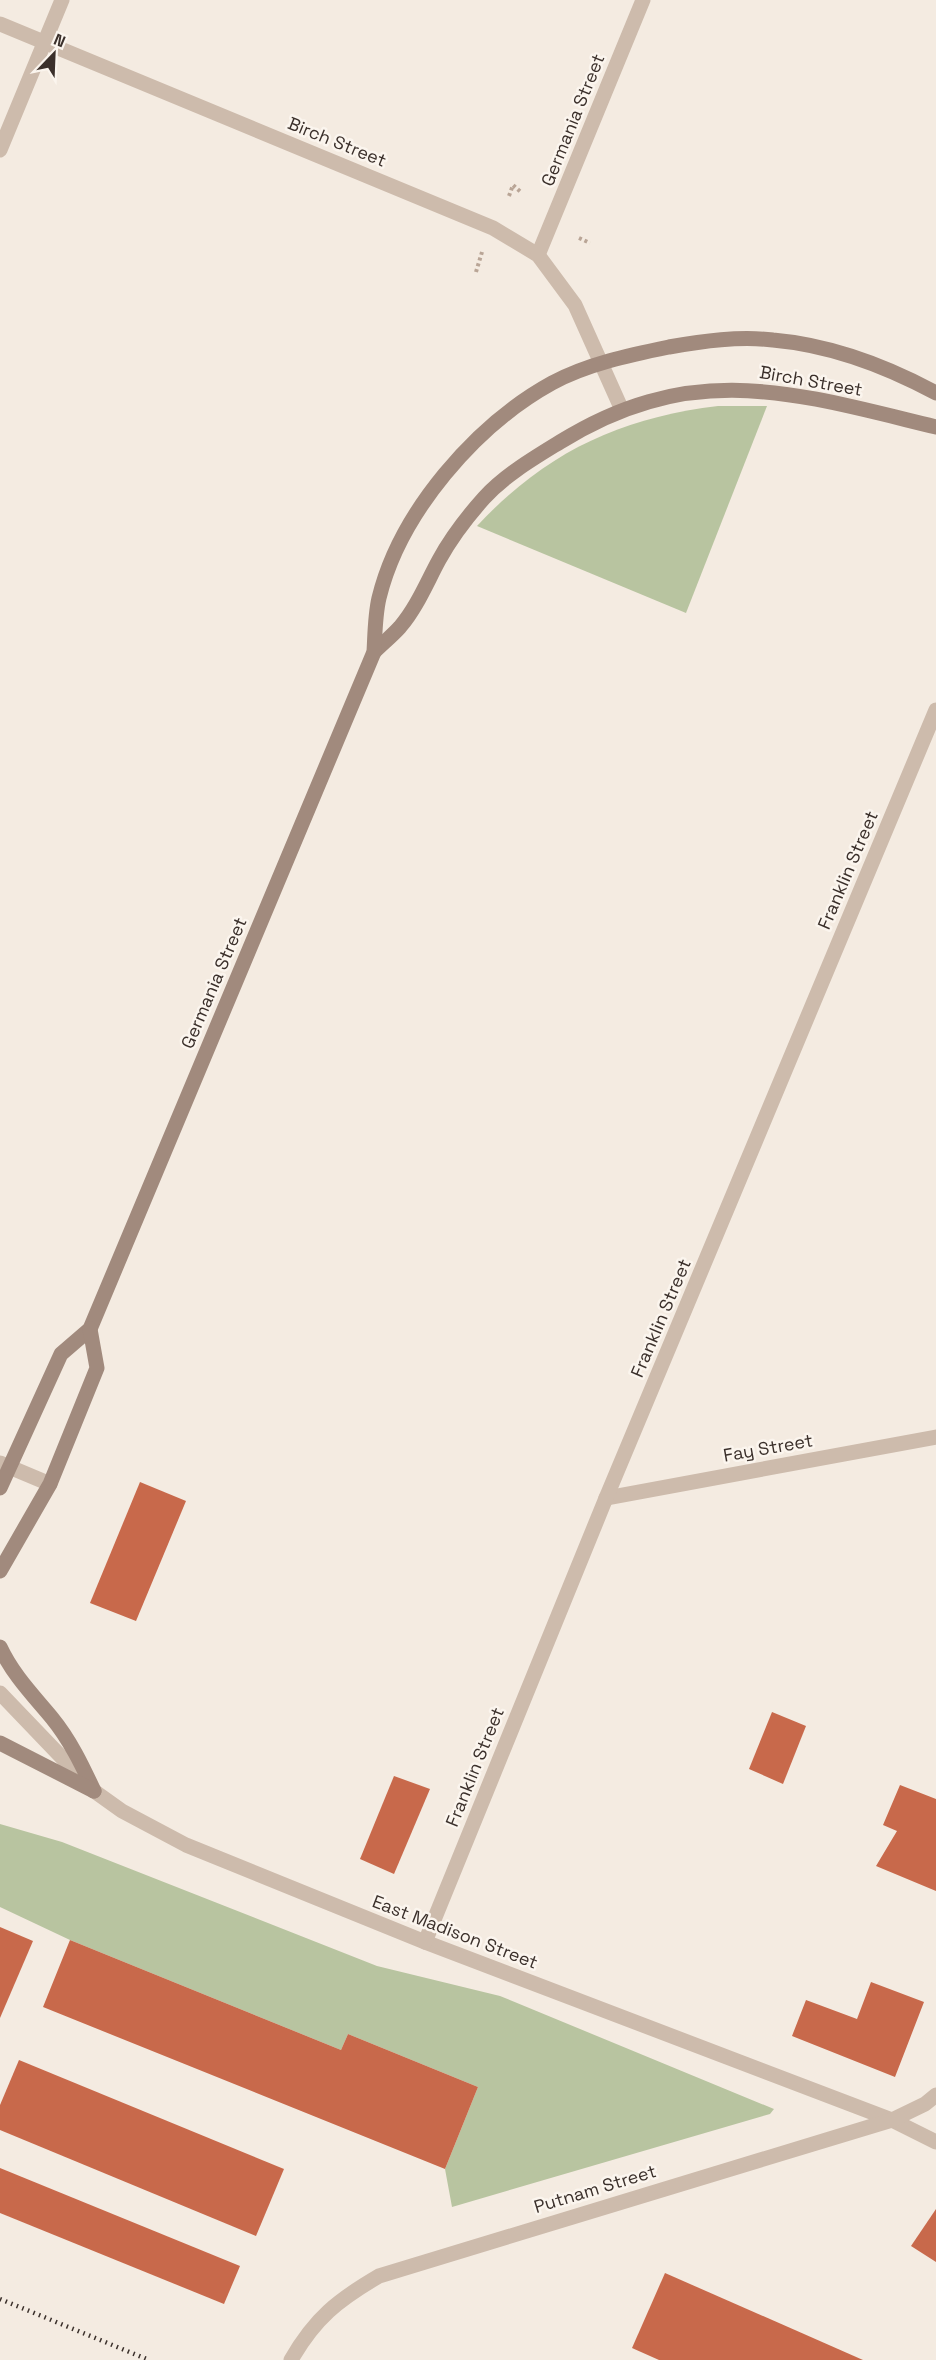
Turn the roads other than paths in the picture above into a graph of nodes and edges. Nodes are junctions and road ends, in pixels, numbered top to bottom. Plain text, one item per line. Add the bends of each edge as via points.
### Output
1 (62, 0) edge
2 (643, 0) edge
3 (0, 24) edge
4 (44, 43) junction
5 (0, 150) edge
6 (538, 255) junction
7 (603, 363) junction
8 (936, 393) edge
9 (622, 410) junction
10 (936, 427) edge
11 (374, 652) junction
12 (936, 710) edge
13 (90, 1329) junction
14 (936, 1437) edge
15 (5, 1465) edge
16 (50, 1484) junction
17 (0, 1488) edge
18 (606, 1498) junction
19 (15, 1549) junction
20 (0, 1571) edge
21 (0, 1581) edge
22 (0, 1647) edge
23 (0, 1694) edge
24 (0, 1743) edge
25 (94, 1791) junction
26 (425, 1942) junction
27 (936, 2095) edge
28 (892, 2120) junction
29 (936, 2142) edge
30 (291, 2360) edge

1 - 4 street
2 - 6 street, Germania Street
3 - 4 street, Birch Street
4 - 5 street
4 - 6 street, Birch Street via 493,228
6 - 7 street, Birch Street via 575,305
7 - 8 main road, Birch Street via 692,343 771,339 867,362
7 - 9 street, Birch Street
7 - 11 main road, Germania Street via 551,383 512,410 483,434 436,485 406,531 386,579 376,615
9 - 10 main road, Birch Street via 674,395 746,390 790,393
9 - 11 main road, Germania Street via 591,423 527,462 486,496 460,526 400,626
11 - 13 main road, Germania Street
12 - 18 street, Franklin Street
13 - 15 main road, Germania Street via 61,1354
13 - 16 main road via 97,1368
14 - 18 street, Fay Street
15 - 16 street
15 - 17 main road, Germania Street
16 - 19 main road
18 - 26 street, Franklin Street
19 - 20 main road
19 - 21 main road
22 - 25 main road via 16,1677 54,1720 77,1754
23 - 25 street, East Madison Street
24 - 25 main road
25 - 26 street, East Madison Street via 122,1811 186,1845
26 - 28 street, East Madison Street
27 - 28 street, Putnam Street
28 - 29 street, East Madison Street
28 - 30 street, Putnam Street via 379,2276 340,2299 306,2334

